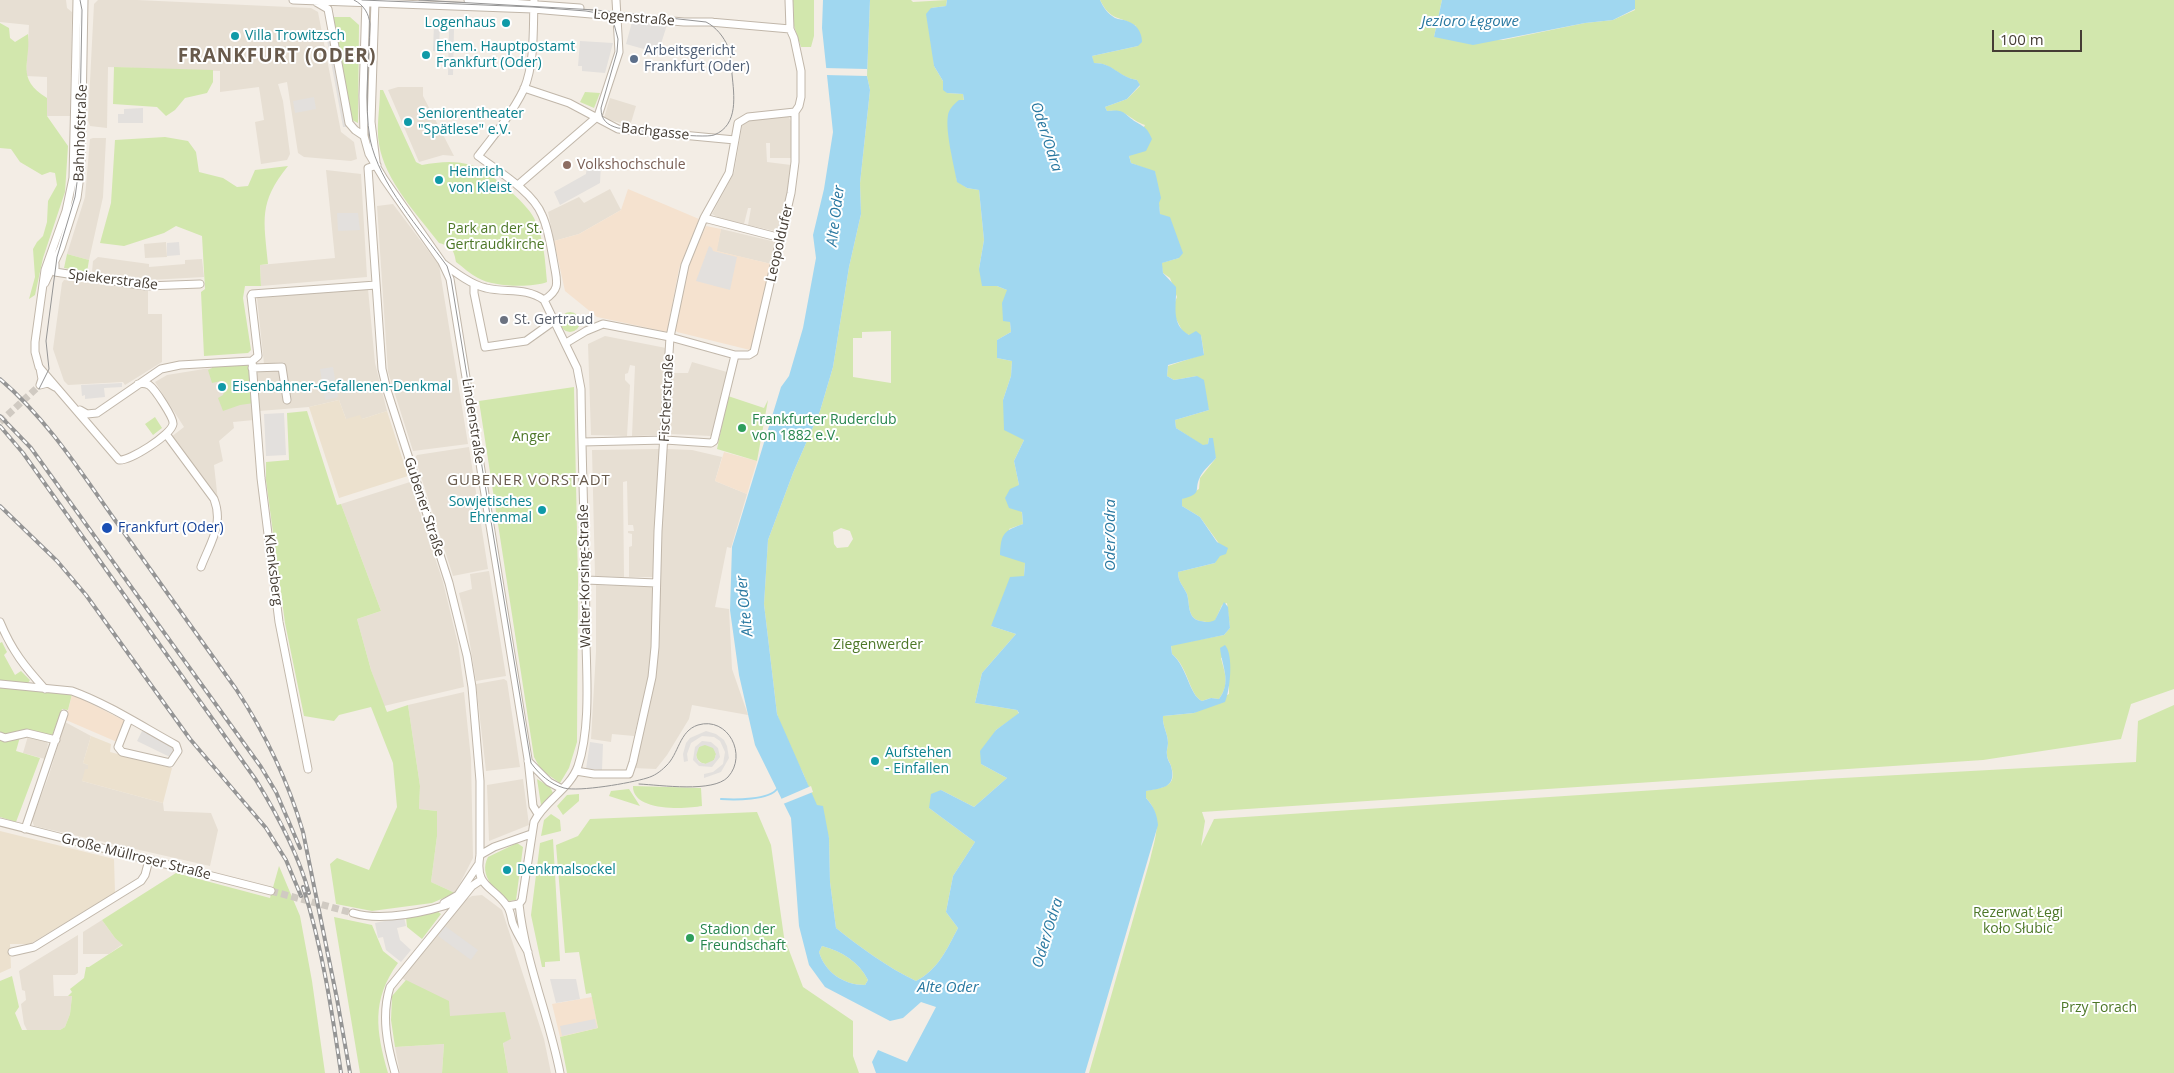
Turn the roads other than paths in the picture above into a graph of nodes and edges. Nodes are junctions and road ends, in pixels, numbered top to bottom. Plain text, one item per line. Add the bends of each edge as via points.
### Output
1 (77, 0) edge
2 (84, 0) edge
3 (294, 0) edge
4 (468, 0) edge
5 (616, 0) edge
6 (788, 0) edge
7 (314, 1) edge
8 (366, 1) edge
9 (375, 2) edge
10 (534, 4) edge
11 (618, 14) junction
12 (790, 29) junction
13 (524, 88) junction
14 (795, 112) junction
15 (598, 116) junction
16 (364, 136) junction
17 (735, 140) junction
18 (377, 165) junction
19 (518, 185) junction
20 (704, 218) junction
21 (781, 238) junction
22 (54, 245) junction
23 (55, 262) junction
24 (442, 262) junction
25 (55, 272) joint
26 (200, 284) dead end
27 (474, 284) junction
28 (376, 285) junction
29 (42, 290) junction
30 (544, 300) junction
31 (554, 321) junction
32 (670, 337) junction
33 (566, 343) junction
34 (735, 355) junction
35 (252, 364) junction
36 (39, 366) junction
37 (138, 384) junction
38 (60, 390) junction
39 (287, 400) dead end
40 (86, 416) junction
41 (166, 434) junction
42 (665, 440) junction
43 (582, 442) junction
44 (201, 567) dead end
45 (586, 580) junction
46 (656, 583) junction
47 (0, 622) edge
48 (0, 684) edge
49 (46, 690) junction
50 (64, 714) dead end
51 (129, 720) junction
52 (0, 736) edge
53 (56, 740) junction
54 (528, 759) junction
55 (308, 769) dead end
56 (576, 770) junction
57 (562, 789) junction
58 (538, 814) junction
59 (0, 822) edge
60 (25, 829) junction
61 (531, 834) junction
62 (480, 855) junction
63 (149, 860) junction
64 (478, 866) junction
65 (481, 880) junction
66 (272, 891) tunnel mouth
67 (460, 901) junction
68 (519, 904) junction
69 (508, 906) junction
70 (433, 909) junction
71 (353, 913) tunnel mouth
72 (12, 952) dead end
73 (528, 952) junction
74 (395, 1073) edge
75 (560, 1073) edge

1 - 22 street, Bahnhofstraße via 74,178
2 - 23 street, Bahnhofstraße via 81,168 75,206
3 - 7 street, Logenstraße
4 - 10 street, Logenstraße
5 - 11 street
6 - 12 street
7 - 8 street, Logenstraße
7 - 16 street via 328,10 349,123
8 - 9 street, Logenstraße
8 - 16 street, Lindenstraße
9 - 10 street, Logenstraße
9 - 18 street, Lindenstraße via 371,122
10 - 11 street, Logenstraße
10 - 13 street via 531,53
11 - 12 street, Logenstraße
11 - 15 street via 619,52
12 - 14 street via 801,71 801,97
13 - 15 street, Bachgasse
13 - 19 street via 478,156
14 - 17 street, Fischerstraße via 748,117 738,123
14 - 21 street, Leopoldufer via 795,162
15 - 17 street, Bachgasse via 618,129
15 - 19 street
16 - 18 street, Lindenstraße
17 - 20 street, Fischerstraße via 729,174
18 - 24 street, Lindenstraße
18 - 28 street, Gubener Straße via 368,168
19 - 30 street via 542,214 547,232 556,287
20 - 21 street
20 - 32 street, Fischerstraße via 685,265
21 - 34 street, Leopoldufer via 754,352
22 - 23 street, Bahnhofstraße
22 - 29 street, Bahnhofstraße
23 - 25 street, Bahnhofstraße
23 - 29 street, Bahnhofstraße
24 - 27 street
24 - 54 street, Lindenstraße via 454,301
25 - 26 street, Spiekerstraße via 146,286
27 - 30 street via 536,294
27 - 31 street via 484,347 526,341
28 - 35 street, Klenksberg via 252,294 258,356
28 - 62 street, Gubener Straße via 382,369 387,390 449,583 467,656 480,781
29 - 36 street, Bahnhofstraße via 34,342
30 - 31 street, Walter-Korsing-Straße
31 - 33 street, Walter-Korsing-Straße
32 - 33 street via 603,324
32 - 34 street
32 - 42 street, Fischerstraße
33 - 43 street, Walter-Korsing-Straße via 581,384
34 - 42 street via 714,441
35 - 37 street via 170,366
35 - 39 street via 282,367
35 - 55 street, Klenksberg via 261,478 279,622
36 - 38 street, Bahnhofstraße
36 - 38 street, Bahnhofstraße via 40,385 48,383
37 - 40 street via 97,413
37 - 41 street via 152,387 172,418 173,426
38 - 40 street
40 - 41 street via 119,460 130,458
41 - 44 street via 217,507 217,531
42 - 43 street
42 - 46 street, Fischerstraße
43 - 45 street, Walter-Korsing-Straße
45 - 46 street
45 - 56 street, Walter-Korsing-Straße via 584,741
46 - 56 street, Fischerstraße via 652,677 629,774 594,774
47 - 49 street via 20,661
48 - 49 street
49 - 51 street via 72,691
50 - 53 street
51 - 51 street via 176,745 178,751 173,760 170,763 122,752 118,745
52 - 53 street via 5,738 27,733
53 - 60 street
54 - 57 street via 538,774
54 - 58 street, Lindenstraße via 533,806
56 - 57 street, Walter-Korsing-Straße
57 - 58 street, Walter-Korsing-Straße
58 - 61 street
59 - 60 street, Große Müllroser Straße
60 - 63 street, Große Müllroser Straße
61 - 62 street
61 - 68 street via 524,894
62 - 64 street, Gubener Straße
63 - 66 street, Große Müllroser Straße
63 - 72 street via 141,881 34,947
64 - 65 street
64 - 70 street via 458,895
65 - 67 street
65 - 69 street
67 - 70 street
67 - 74 street via 390,987 384,1004
68 - 69 street
68 - 73 street
69 - 73 street
70 - 71 street via 375,917
73 - 75 street

